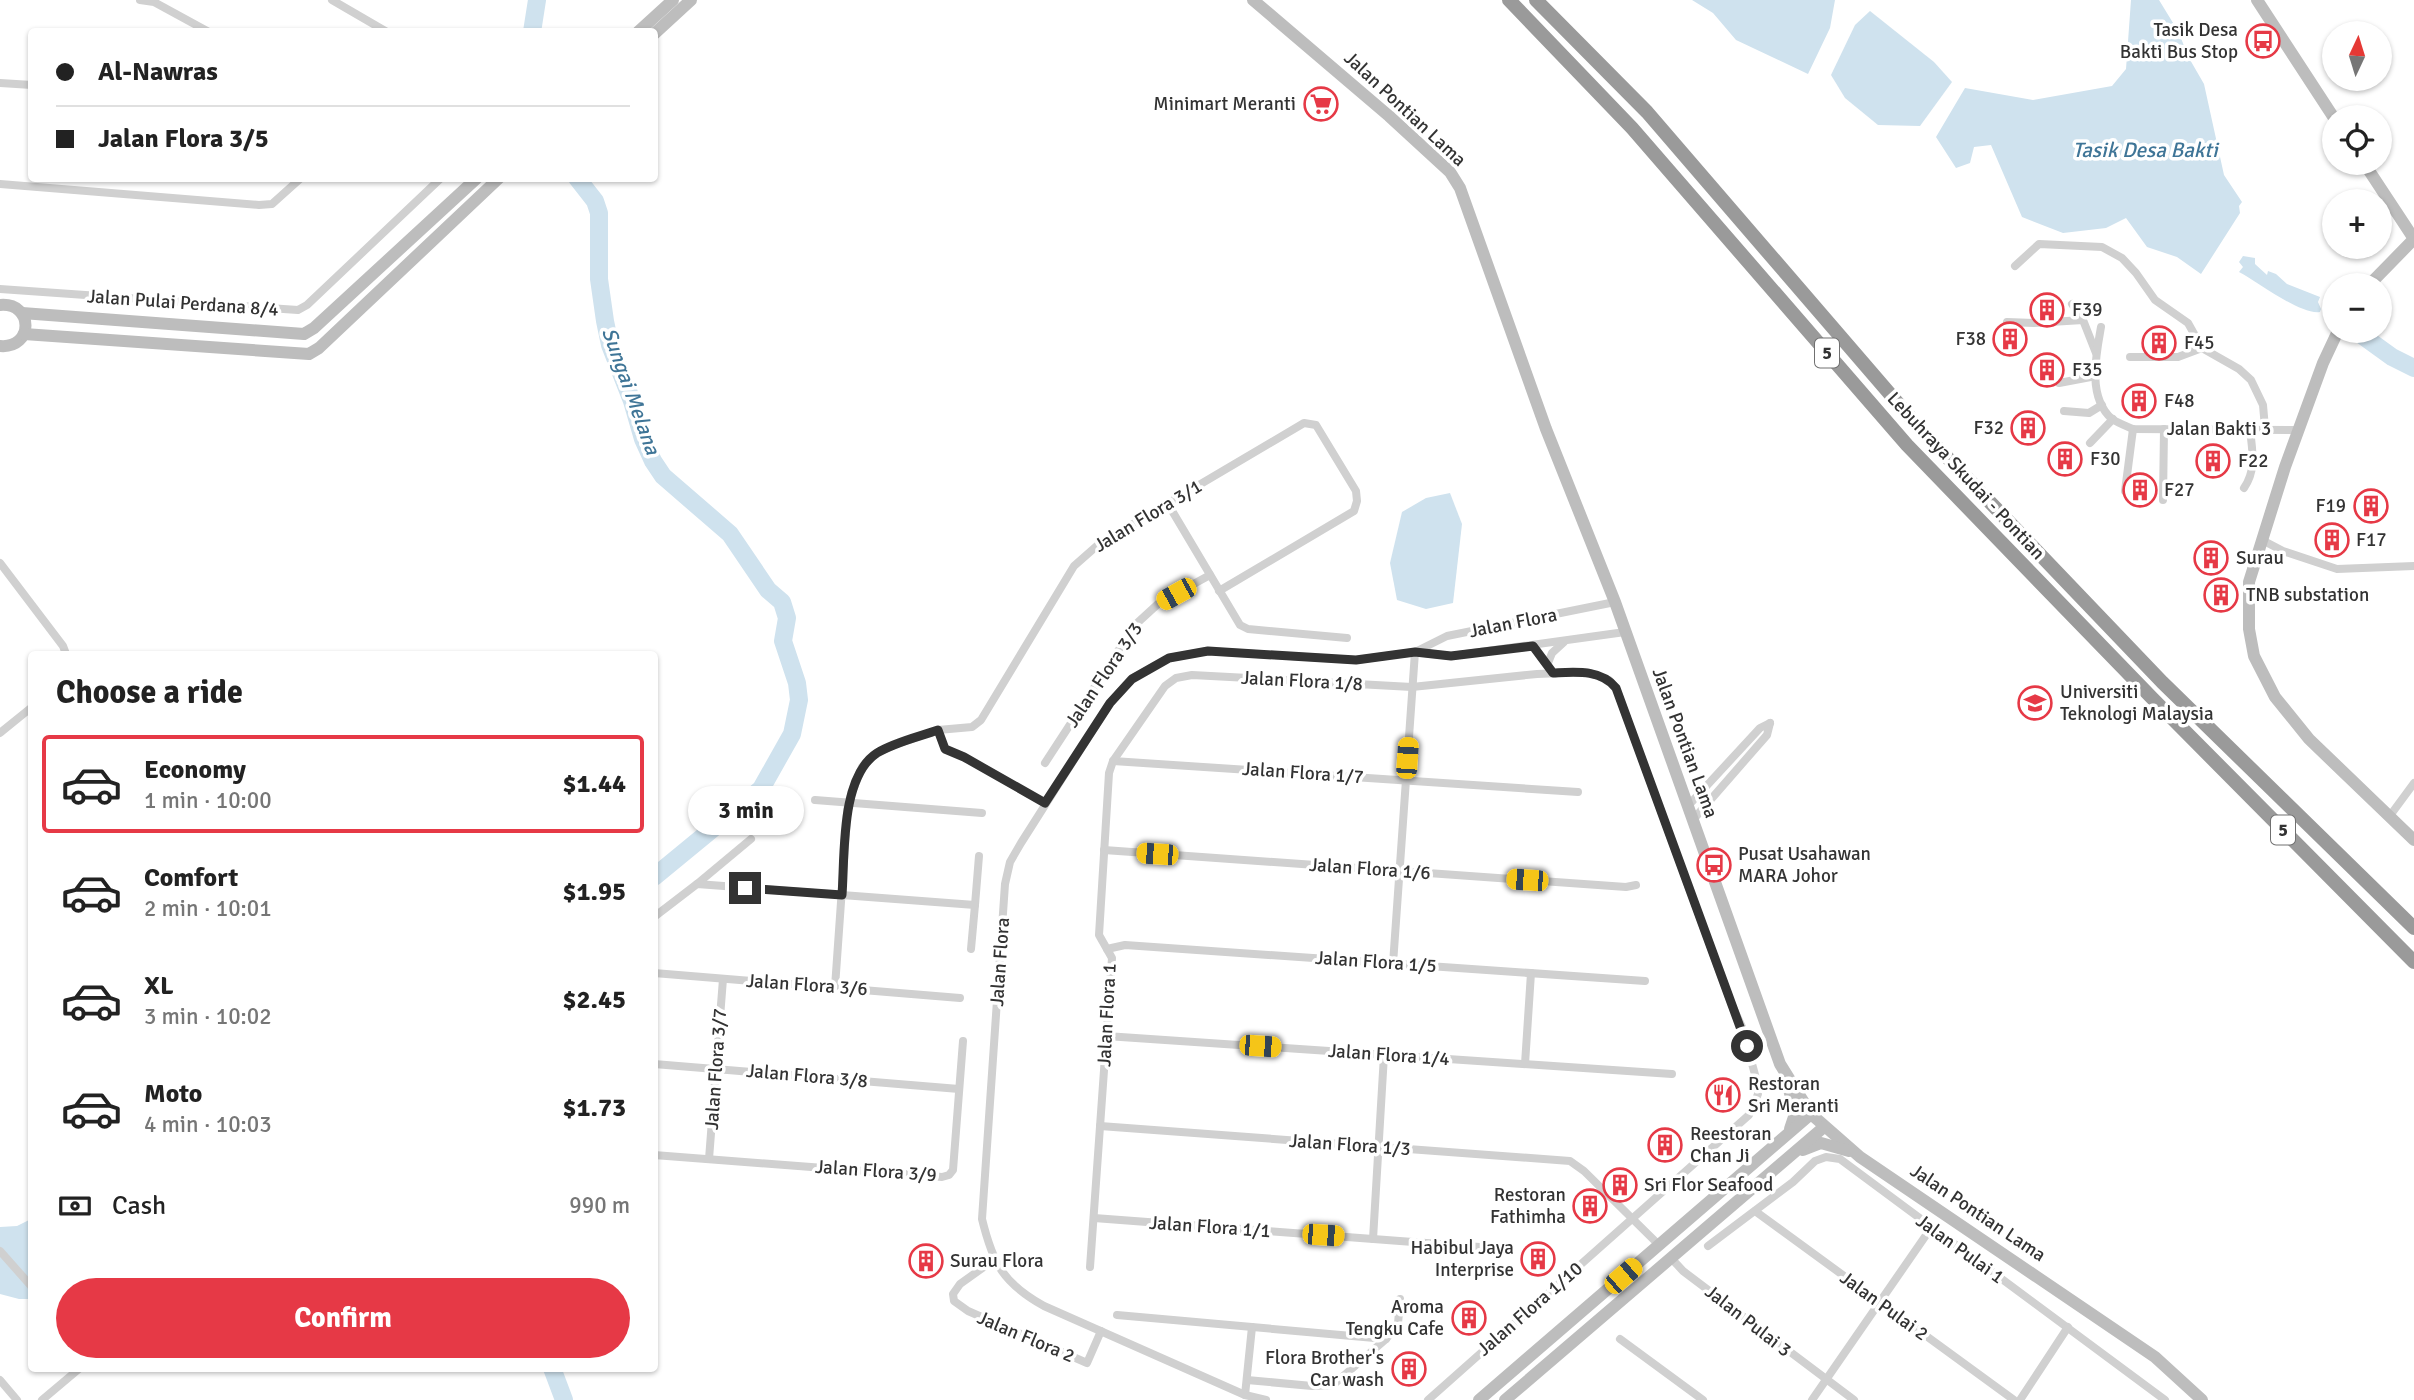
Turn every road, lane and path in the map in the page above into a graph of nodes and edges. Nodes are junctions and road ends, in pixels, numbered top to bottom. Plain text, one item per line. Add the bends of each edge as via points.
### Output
1 (140, 0) edge
2 (332, 0) edge
3 (673, 0) edge
4 (691, 0) edge
5 (1253, 0) edge
6 (1509, 0) edge
7 (1536, 0) edge
8 (2257, 0) edge
9 (202, 28) edge
10 (380, 28) edge
11 (642, 28) edge
12 (658, 30) edge
13 (0, 83) edge
14 (28, 85) edge
15 (2326, 105) edge
16 (2372, 175) edge
17 (297, 182) edge
18 (437, 182) edge
19 (473, 182) edge
20 (495, 182) edge
21 (0, 184) edge
22 (2414, 239) edge
23 (2015, 266) dead end
24 (2381, 273) edge
25 (0, 289) edge
26 (2073, 304) dead end
27 (0, 305) edge
28 (22, 313) junction
29 (2082, 320) junction
30 (2007, 322) dead end
31 (2101, 327) dead end
32 (24, 334) junction
33 (2333, 343) edge
34 (2202, 348) junction
35 (1, 349) edge
36 (2096, 353) junction
37 (2130, 357) dead end
38 (2096, 376) junction
39 (2059, 383) dead end
40 (2102, 405) junction
41 (2064, 411) dead end
42 (2113, 419) junction
43 (2265, 428) junction
44 (2133, 429) junction
45 (2164, 429) junction
46 (2250, 429) junction
47 (2299, 430) junction
48 (2090, 443) dead end
49 (2244, 488) dead end
50 (2125, 491) dead end
51 (2163, 500) dead end
52 (1168, 504) junction
53 (2262, 540) junction
54 (0, 563) edge
55 (2414, 566) edge
56 (1210, 575) junction
57 (1219, 591) junction
58 (1615, 602) junction
59 (1625, 632) junction
60 (1347, 638) dead end
61 (1567, 641) junction
62 (1533, 646) junction
63 (65, 651) edge
64 (1415, 652) junction
65 (1548, 663) junction
66 (1553, 673) junction
67 (1192, 675) joint
68 (1412, 687) junction
69 (28, 710) edge
70 (938, 730) junction
71 (0, 733) edge
72 (1112, 761) junction
73 (1045, 763) dead end
74 (1406, 780) junction
75 (2414, 783) edge
76 (1578, 792) dead end
77 (815, 800) dead end
78 (848, 803) junction
79 (1045, 803) junction
80 (1687, 807) junction
81 (982, 813) dead end
82 (2389, 817) junction
83 (1692, 821) junction
84 (751, 839) dead end
85 (2414, 840) edge
86 (1104, 850) junction
87 (979, 856) dead end
88 (1399, 871) junction
89 (696, 884) junction
90 (1636, 885) dead end
91 (842, 895) junction
92 (975, 905) junction
93 (658, 914) edge
94 (2414, 928) edge
95 (971, 949) dead end
96 (1107, 949) junction
97 (2414, 962) edge
98 (1393, 964) junction
99 (658, 973) edge
100 (1531, 973) junction
101 (723, 979) junction
102 (1645, 981) dead end
103 (835, 987) junction
104 (960, 998) dead end
105 (1106, 1036) junction
106 (963, 1041) dead end
107 (1384, 1055) junction
108 (658, 1063) edge
109 (1525, 1064) junction
110 (1780, 1064) junction
111 (716, 1069) junction
112 (1672, 1074) dead end
113 (959, 1089) junction
114 (1811, 1114) junction
115 (1100, 1126) junction
116 (1824, 1127) junction
117 (1781, 1141) junction
118 (1378, 1147) junction
119 (658, 1155) edge
120 (1860, 1157) junction
121 (1788, 1158) junction
122 (709, 1160) junction
123 (1755, 1211) junction
124 (1094, 1218) junction
125 (1633, 1219) junction
126 (1931, 1228) junction
127 (1373, 1239) junction
128 (1659, 1245) junction
129 (1708, 1246) dead end
130 (1493, 1248) dead end
131 (0, 1251) edge
132 (1671, 1258) junction
133 (995, 1259) junction
134 (1090, 1268) dead end
135 (28, 1282) edge
136 (1400, 1299) dead end
137 (1880, 1302) junction
138 (1117, 1315) dead end
139 (1252, 1327) junction
140 (2067, 1327) junction
141 (1101, 1331) junction
142 (1386, 1339) junction
143 (1620, 1339) dead end
144 (75, 1372) edge
145 (0, 1380) edge
146 (1247, 1380) junction
147 (1826, 1381) junction
148 (1245, 1395) junction
149 (17, 1400) edge
150 (42, 1400) edge
151 (1266, 1400) edge
152 (1428, 1400) edge
153 (1479, 1400) edge
154 (1505, 1400) edge
155 (1703, 1400) edge
156 (1812, 1400) edge
157 (1854, 1400) edge
158 (2014, 1400) edge
159 (2020, 1400) edge
160 (2165, 1400) edge
161 (2202, 1400) edge

1 - 9 street via 154,2
2 - 10 street
3 - 11 street
4 - 12 street
5 - 58 street, Jalan Pontian Lama via 1389,116 1460,188 1546,429
6 - 97 highway, Lebuhraya Skudai - Pontian / 5 via 1632,128 1907,445
7 - 94 highway, Lebuhraya Skudai - Pontian / 5 via 1647,112 1922,430 2162,682
8 - 15 street
13 - 14 street
16 - 22 street
17 - 21 street via 272,204 259,205
18 - 25 street, Jalan Pulai Perdana 8/4 via 298,310
19 - 28 street via 304,334
20 - 32 street via 309,354
22 - 24 street
23 - 34 street via 2039,244 2102,247 2122,258 2155,300 2188,323
26 - 29 street
27 - 28 street
28 - 32 street
29 - 30 street
29 - 36 street
31 - 36 street, Jalan Bakti 3
32 - 35 street via 18,343
33 - 47 street
34 - 37 street via 2178,357
34 - 43 street via 2251,380 2263,405
36 - 38 street, Jalan Bakti 3
38 - 39 street
38 - 40 street, Jalan Bakti 3
40 - 41 street via 2090,413
40 - 42 street, Jalan Bakti 3
42 - 44 street, Jalan Bakti 3
42 - 48 street
43 - 46 street, Jalan Bakti 3
43 - 47 street, Jalan Bakti 3
44 - 45 street, Jalan Bakti 3
44 - 50 street
45 - 46 street, Jalan Bakti 3
45 - 51 street
46 - 49 street via 2253,465
47 - 53 street
52 - 56 street
52 - 57 street, Jalan Flora 3/1 via 1304,423 1316,425 1356,491 1353,510
52 - 70 street, Jalan Flora 3/1 via 1099,544 1074,566 981,720 971,727
53 - 55 street via 2337,569
53 - 82 street via 2249,582 2254,656 2275,698 2309,739
54 - 63 street
56 - 57 street
56 - 73 street, Jalan Flora 3/3 via 1158,603 1135,625
57 - 60 street via 1234,618 1248,629
58 - 59 street, Jalan Pontian Lama
58 - 64 street, Jalan Flora via 1447,636
59 - 61 street, Jalan Flora
59 - 80 street, Jalan Pontian Lama
61 - 62 street, Jalan Flora
61 - 65 street via 1552,653
62 - 64 street, Jalan Flora via 1451,656
62 - 65 street
64 - 68 street
64 - 79 street, Jalan Flora via 1356,660 1208,651 1169,658 1132,679 1110,703
65 - 66 street
66 - 68 street, Jalan Flora 1/8
66 - 125 street, Jalan Flora 1/10 via 1587,672 1609,680 1616,688 1742,1027 1759,1094 1749,1115
67 - 68 street, Jalan Flora 1/8
67 - 72 street, Jalan Flora 1 via 1165,687
68 - 74 street
69 - 71 street
70 - 78 street, Jalan Flora 3/1 via 878,752 866,761
70 - 79 street via 945,749
72 - 74 street, Jalan Flora 1/7
72 - 86 street, Jalan Flora 1
74 - 76 street, Jalan Flora 1/7
74 - 88 street
75 - 82 street
77 - 78 street
78 - 81 street
78 - 91 street, Jalan Flora 3/1
79 - 133 street, Jalan Flora via 1010,862 1005,884 982,1219
80 - 83 street, Jalan Pontian Lama
80 - 83 street via 1760,728 1770,723 1767,735
82 - 85 street
83 - 110 street, Jalan Pontian Lama
84 - 89 street
86 - 88 street, Jalan Flora 1/6
86 - 96 street, Jalan Flora 1 via 1099,935
87 - 92 street
88 - 90 street, Jalan Flora 1/6
88 - 98 street
89 - 91 street
89 - 93 street
91 - 92 street
91 - 103 street, Jalan Flora 3/1
92 - 95 street
96 - 98 street, Jalan Flora 1/5 via 1125,945
96 - 105 street, Jalan Flora 1 via 1112,958
98 - 100 street, Jalan Flora 1/5
99 - 101 street, Jalan Flora 3/6
100 - 102 street, Jalan Flora 1/5
100 - 109 street
101 - 103 street, Jalan Flora 3/6
101 - 111 street, Jalan Flora 3/7
103 - 104 street, Jalan Flora 3/6
105 - 107 street, Jalan Flora 1/4
105 - 115 street, Jalan Flora 1
106 - 113 street, Jalan Flora 3/9
107 - 109 street, Jalan Flora 1/4
107 - 118 street
108 - 111 street, Jalan Flora 3/8
109 - 112 street, Jalan Flora 1/4
110 - 114 street, Jalan Pontian Lama
110 - 117 street via 1796,1111
111 - 113 street, Jalan Flora 3/8
111 - 122 street, Jalan Flora 3/7
113 - 122 street, Jalan Flora 3/9 via 953,1170 942,1177
114 - 116 street, Jalan Pontian Lama
114 - 117 street
115 - 118 street, Jalan Flora 1/3
115 - 124 street, Jalan Flora 1
116 - 120 street, Jalan Pontian Lama
116 - 121 street
117 - 128 street
118 - 125 street, Jalan Flora 1/3 via 1570,1161
118 - 127 street
119 - 122 street
120 - 121 street via 1821,1143
120 - 161 street, Jalan Pontian Lama via 2155,1357
121 - 132 street
123 - 126 street, Jalan Pulai 1 via 1815,1161 1831,1157 1840,1159
123 - 129 street, Jalan Pulai 1
123 - 137 street, Jalan Pulai 2
124 - 127 street, Jalan Flora 1/1
124 - 134 street, Jalan Flora 1
125 - 128 street, Jalan Flora 1/3
125 - 152 street, Jalan Flora 1/10
126 - 137 street
126 - 140 street, Jalan Pulai 1
127 - 130 street, Jalan Flora 1/1
128 - 132 street
128 - 153 street
131 - 135 street
132 - 147 street, Jalan Pulai 3
132 - 154 street
133 - 141 street, Jalan Flora via 1020,1292
133 - 141 street, Jalan Flora 2 via 960,1284 954,1301 1087,1363
136 - 142 street via 1398,1324
137 - 147 street
137 - 158 street, Jalan Pulai 2
138 - 139 street
139 - 142 street
139 - 146 street
140 - 159 street
140 - 160 street, Jalan Pulai 1
141 - 148 street, Jalan Flora
142 - 146 street via 1333,1385
143 - 155 street
144 - 150 street
145 - 149 street
146 - 148 street
147 - 156 street
147 - 157 street, Jalan Pulai 3
148 - 151 street, Jalan Flora

